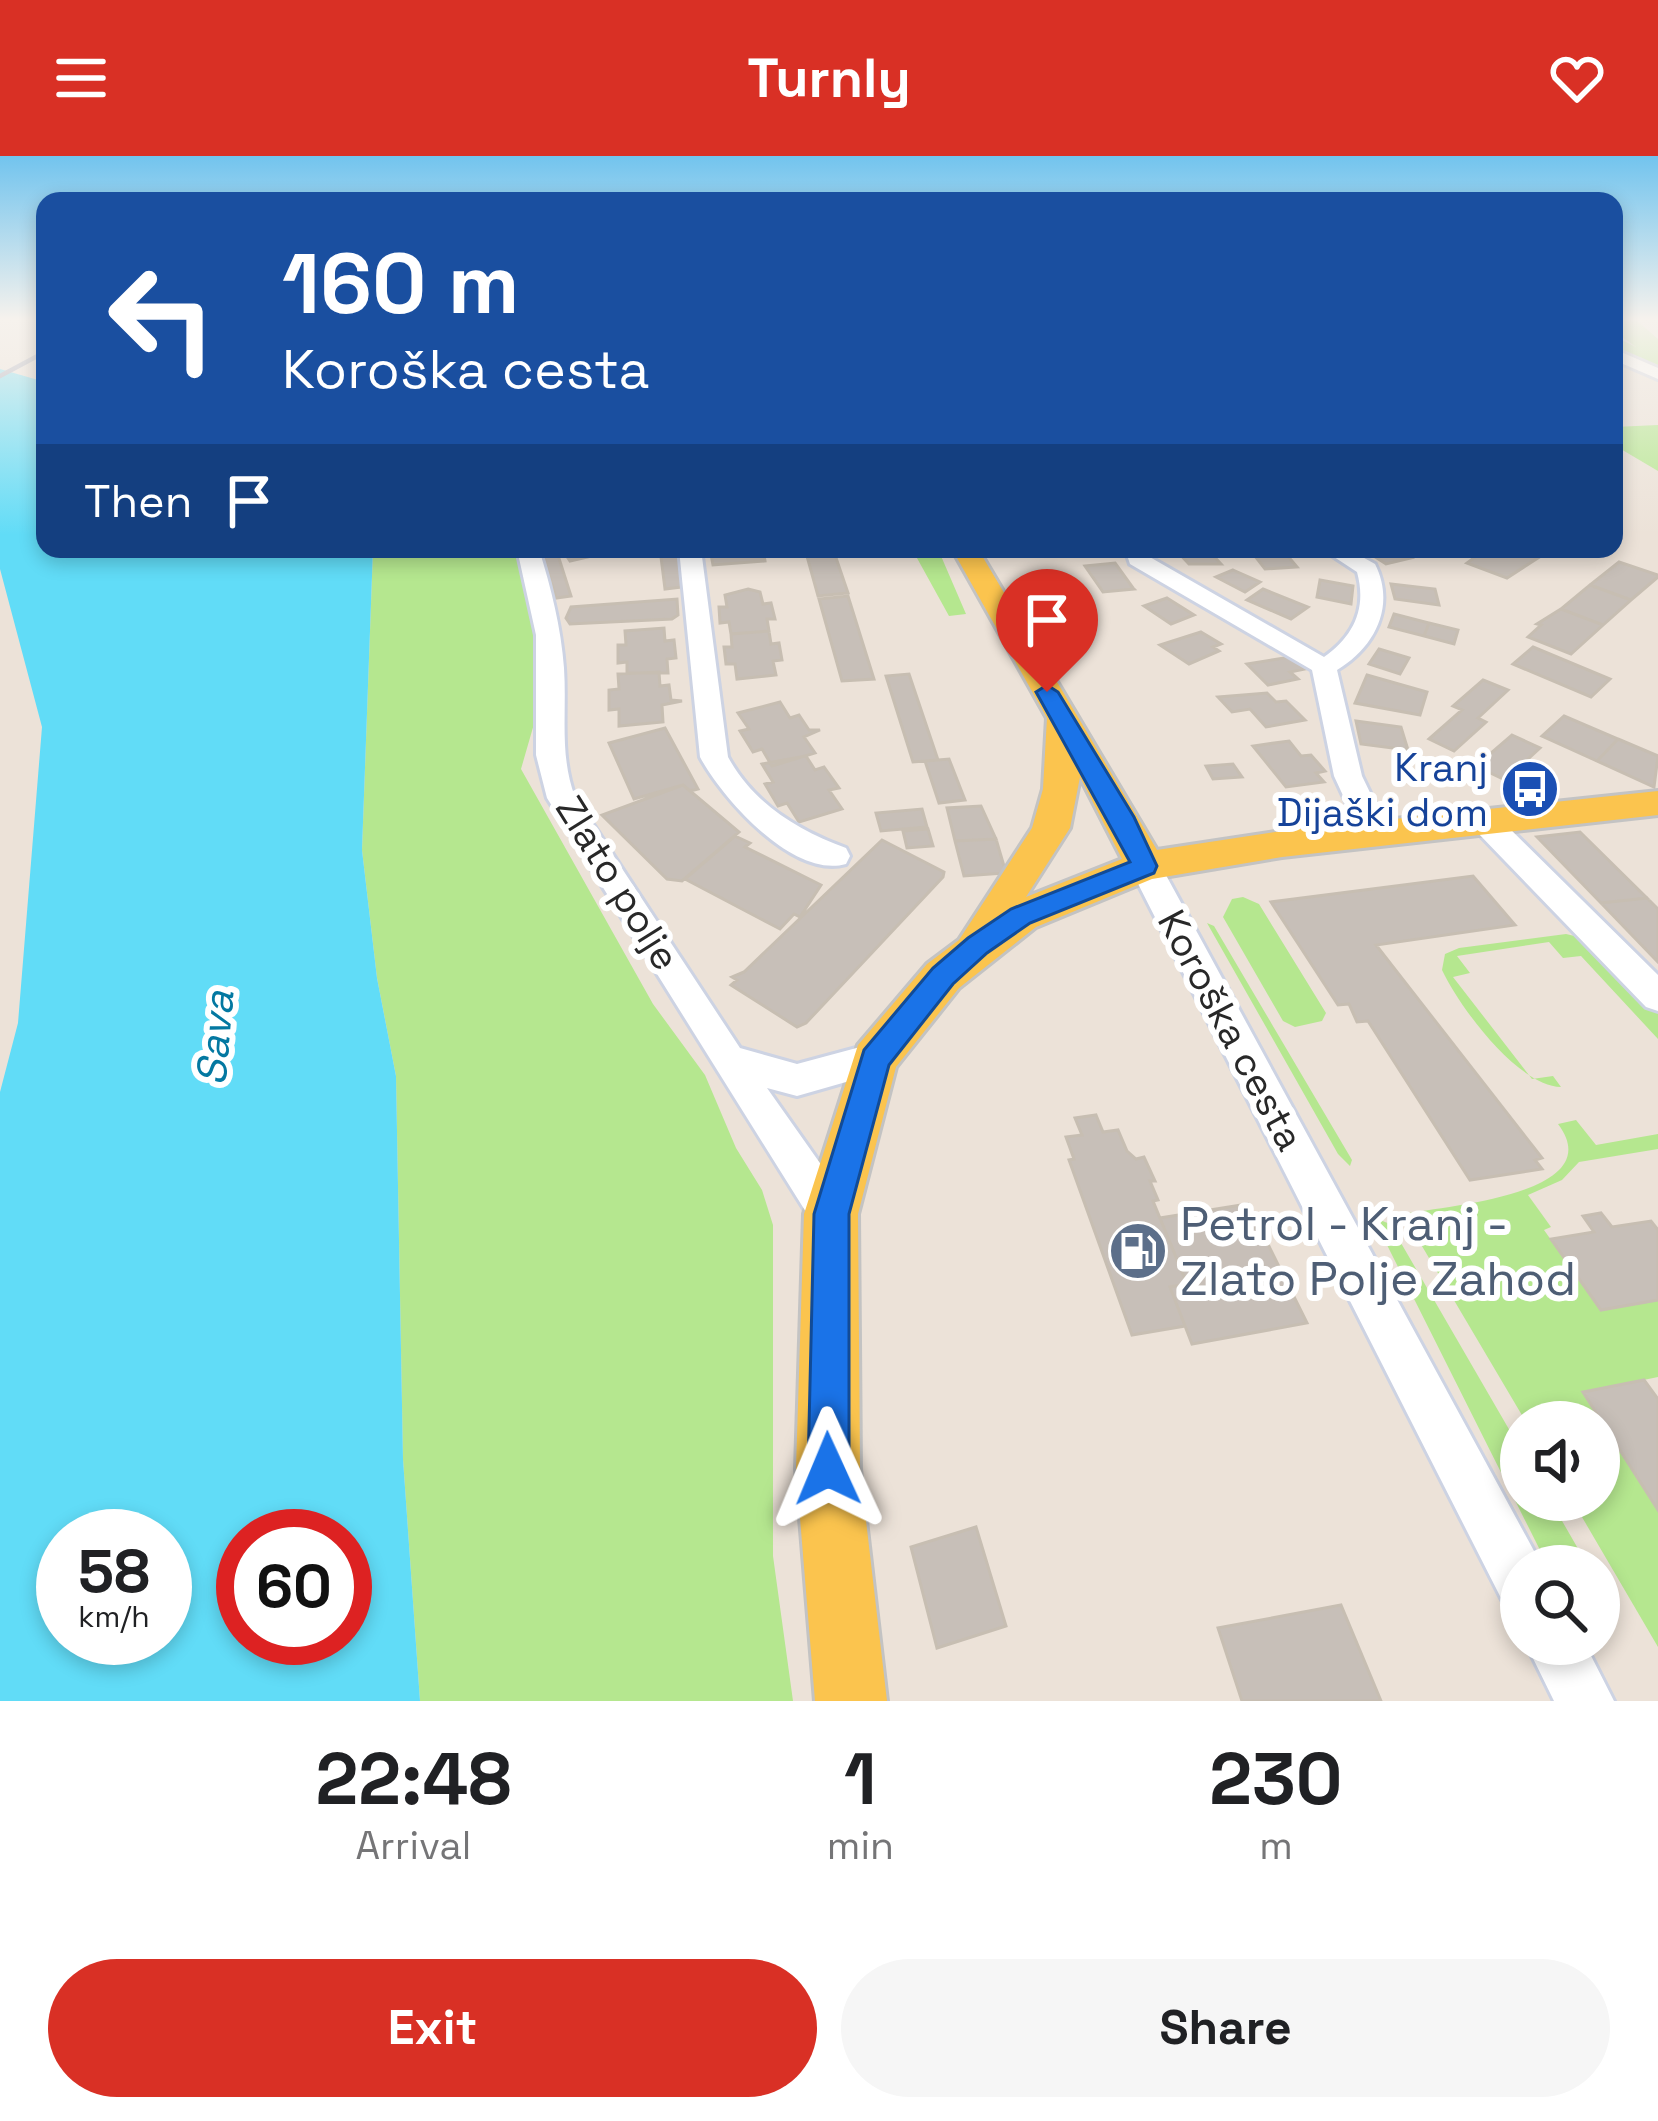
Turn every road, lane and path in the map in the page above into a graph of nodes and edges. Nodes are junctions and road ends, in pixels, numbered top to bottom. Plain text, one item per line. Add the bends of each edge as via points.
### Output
1 (531, 558) edge
2 (691, 558) edge
3 (970, 558) edge
4 (1138, 558) edge
5 (1348, 558) edge
6 (1324, 667) junction
7 (1063, 718) junction
8 (1658, 802) edge
9 (1488, 825) junction
10 (1376, 836) junction
11 (835, 856) dead end
12 (1144, 866) junction
13 (977, 946) junction
14 (1658, 997) edge
15 (875, 1059) junction
16 (732, 1062) junction
17 (832, 1214) junction
18 (1502, 1545) edge
19 (1566, 1665) edge
20 (850, 1701) edge
21 (1585, 1701) edge

1 - 16 street, Zlato polje via 552,687 545,760 561,798
2 - 11 street via 714,758 724,779 770,824
3 - 7 main road, Koroška cesta
4 - 6 street
5 - 6 street via 1367,569 1374,605 1350,654
6 - 10 street via 1344,764
7 - 12 main road, Koroška cesta
7 - 13 main road via 1056,815 993,907
8 - 9 main road
9 - 10 main road
9 - 14 street
10 - 12 main road
12 - 13 main road via 1021,916
12 - 18 street, Koroška cesta
13 - 15 main road
15 - 16 street via 797,1080
15 - 17 main road
16 - 17 street, Zlato polje
17 - 20 main road via 828,1469
19 - 21 street

